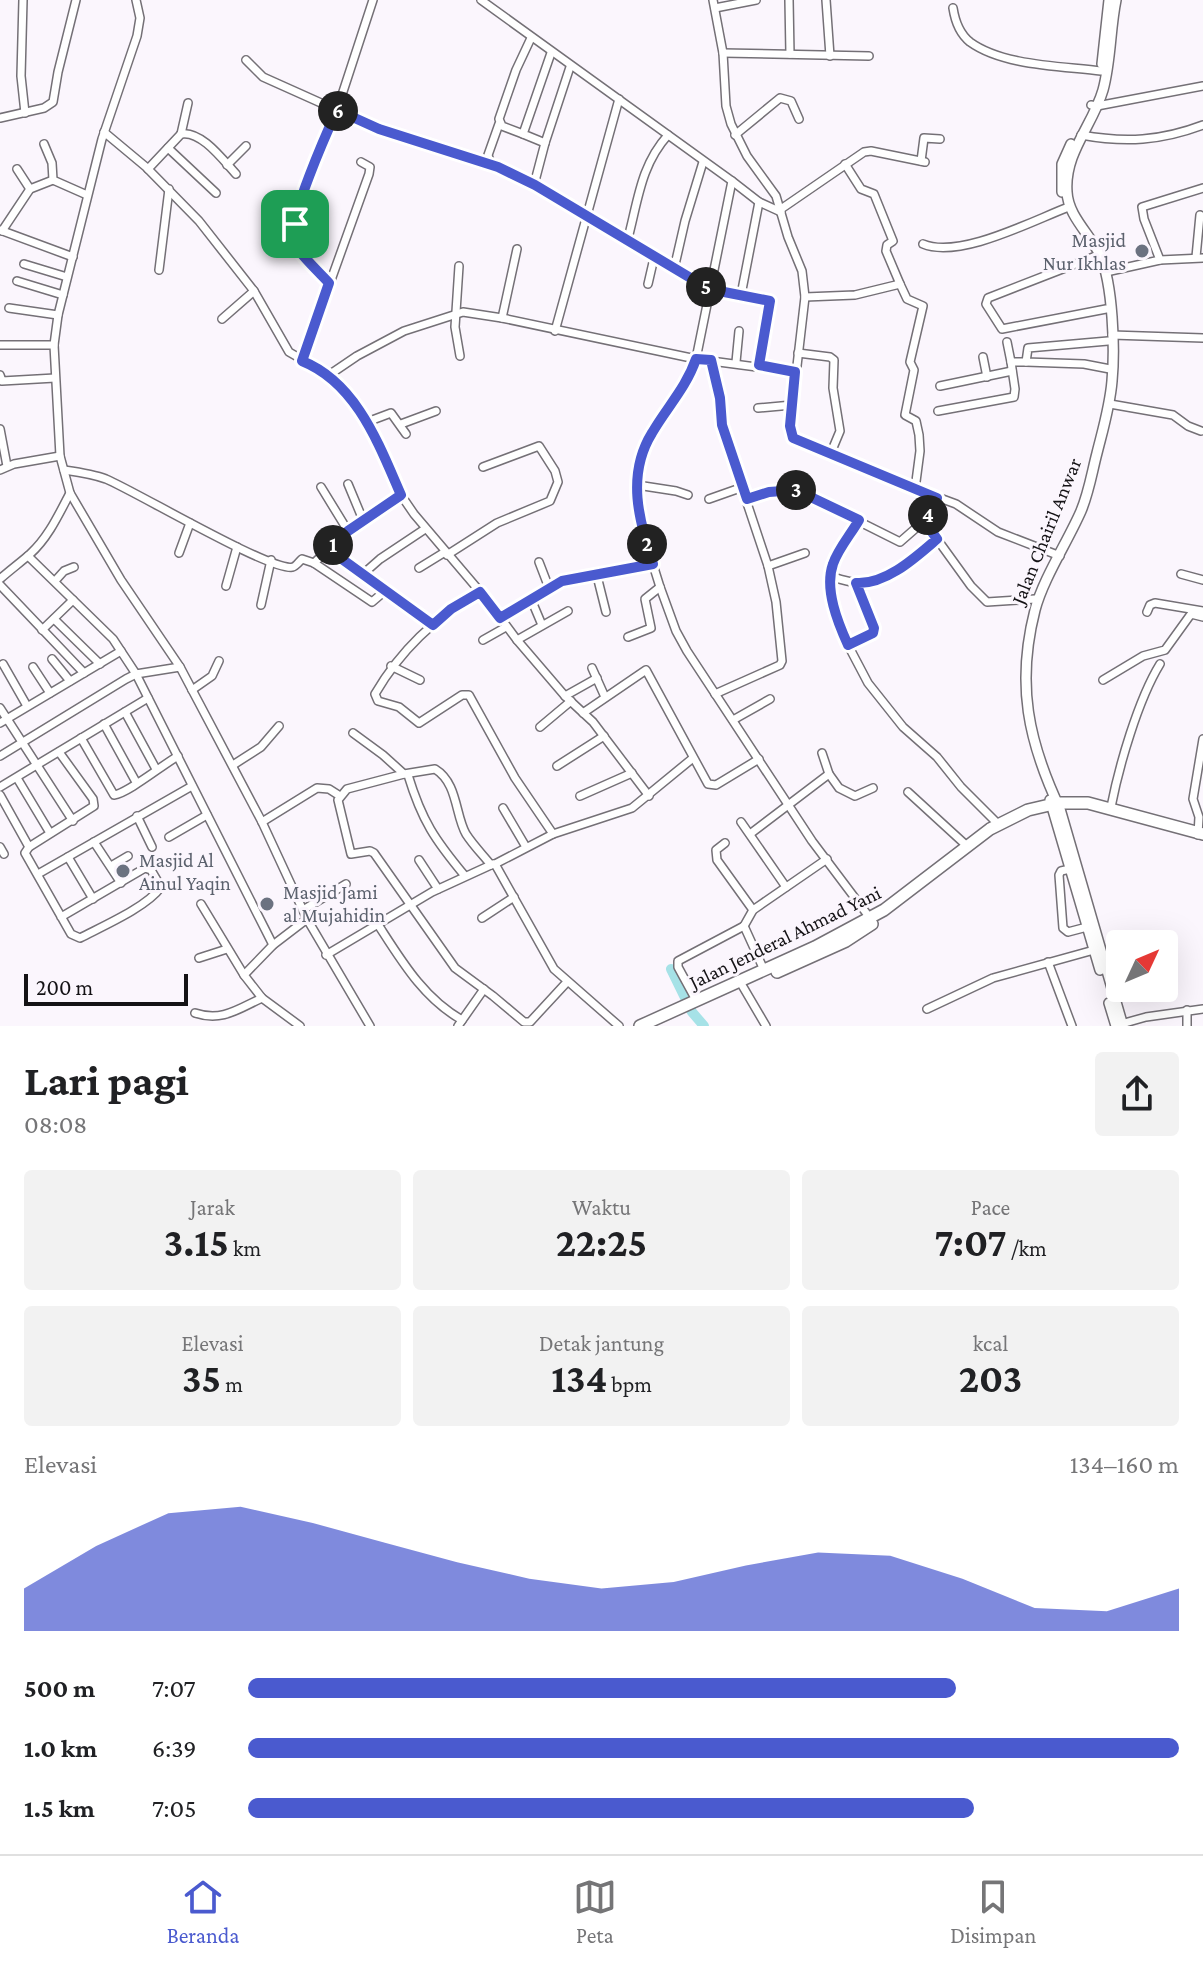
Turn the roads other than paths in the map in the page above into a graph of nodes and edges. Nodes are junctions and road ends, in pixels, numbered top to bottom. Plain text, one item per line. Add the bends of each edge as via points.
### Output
1 (23, 0) edge
2 (76, 0) edge
3 (136, 0) edge
4 (373, 0) edge
5 (481, 0) edge
6 (756, 0) edge
7 (789, 0) edge
8 (826, 0) edge
9 (1109, 0) edge
10 (1116, 0) edge
11 (714, 4) edge
12 (953, 8) dead end
13 (531, 38) junction
14 (551, 53) junction
15 (723, 53) junction
16 (790, 54) junction
17 (830, 56) junction
18 (869, 56) dead end
19 (246, 60) dead end
20 (570, 67) junction
21 (1101, 71) junction
22 (1203, 86) edge
23 (619, 99) junction
24 (188, 103) dead end
25 (1094, 106) junction
26 (337, 110) junction
27 (25, 113) junction
28 (0, 118) edge
29 (799, 119) dead end
30 (499, 124) junction
31 (1203, 125) edge
32 (104, 132) junction
33 (181, 134) junction
34 (523, 134) junction
35 (668, 135) junction
36 (735, 135) junction
37 (1081, 135) junction
38 (940, 139) dead end
39 (545, 143) junction
40 (44, 144) dead end
41 (246, 146) dead end
42 (168, 148) junction
43 (361, 162) dead end
44 (703, 162) junction
45 (491, 164) junction
46 (845, 164) junction
47 (227, 165) junction
48 (17, 169) dead end
49 (148, 169) junction
50 (236, 174) dead end
51 (53, 180) junction
52 (732, 181) junction
53 (535, 185) junction
54 (1203, 188) edge
55 (30, 189) junction
56 (169, 189) junction
57 (216, 193) dead end
58 (87, 195) junction
59 (759, 202) junction
60 (1066, 208) junction
61 (781, 211) junction
62 (1200, 215) dead end
63 (585, 217) junction
64 (1, 231) edge
65 (627, 242) junction
66 (923, 244) dead end
67 (517, 249) dead end
68 (1096, 256) junction
69 (73, 257) junction
70 (654, 258) junction
71 (1199, 258) edge
72 (1160, 260) junction
73 (24, 264) dead end
74 (459, 266) dead end
75 (674, 269) junction
76 (159, 270) dead end
77 (1106, 272) junction
78 (67, 277) junction
79 (17, 281) dead end
80 (329, 283) junction
81 (648, 284) dead end
82 (900, 284) junction
83 (709, 289) junction
84 (254, 291) junction
85 (63, 295) junction
86 (741, 295) junction
87 (805, 297) junction
88 (9, 308) dead end
89 (1106, 309) junction
90 (457, 312) junction
91 (58, 315) junction
92 (502, 318) junction
93 (222, 319) dead end
94 (555, 331) junction
95 (739, 331) dead end
96 (1110, 338) junction
97 (1203, 338) edge
98 (1007, 342) dead end
99 (1, 345) edge
100 (54, 345) junction
101 (798, 353) junction
102 (460, 356) dead end
103 (983, 357) dead end
104 (696, 359) junction
105 (711, 360) junction
106 (302, 361) junction
107 (736, 362) junction
108 (1011, 362) junction
109 (1026, 362) junction
110 (759, 365) junction
111 (1110, 369) junction
112 (1012, 371) junction
113 (795, 372) junction
114 (0, 375) edge
115 (329, 375) junction
116 (987, 377) junction
117 (55, 378) junction
118 (940, 386) dead end
119 (1110, 404) junction
120 (792, 405) junction
121 (758, 408) dead end
122 (436, 411) dead end
123 (938, 411) dead end
124 (367, 422) junction
125 (401, 424) junction
126 (0, 429) edge
127 (1201, 431) dead end
128 (406, 434) dead end
129 (830, 455) junction
130 (60, 456) junction
131 (483, 467) dead end
132 (4, 468) edge
133 (64, 470) junction
134 (348, 484) dead end
135 (637, 485) junction
136 (321, 487) dead end
137 (743, 487) junction
138 (915, 489) junction
139 (70, 493) junction
140 (401, 495) junction
141 (688, 495) dead end
142 (937, 498) junction
143 (709, 499) dead end
144 (747, 499) junction
145 (363, 520) junction
146 (859, 520) junction
147 (924, 521) junction
148 (190, 523) junction
149 (425, 529) junction
150 (348, 531) junction
151 (937, 539) junction
152 (237, 547) junction
153 (328, 549) junction
154 (179, 553) dead end
155 (805, 553) dead end
156 (446, 554) junction
157 (28, 556) junction
158 (1058, 556) junction
159 (271, 560) junction
160 (539, 562) dead end
161 (314, 563) junction
162 (653, 564) junction
163 (768, 566) junction
164 (74, 567) dead end
165 (419, 568) dead end
166 (363, 574) junction
167 (1181, 574) dead end
168 (597, 576) junction
169 (831, 577) junction
170 (0, 579) edge
171 (1203, 580) edge
172 (55, 581) junction
173 (856, 583) junction
174 (0, 585) edge
175 (226, 586) dead end
176 (660, 587) junction
177 (549, 588) junction
178 (386, 590) junction
179 (480, 592) junction
180 (531, 599) junction
181 (1035, 599) junction
182 (73, 600) junction
183 (261, 605) dead end
184 (568, 611) dead end
185 (606, 612) dead end
186 (1147, 612) dead end
187 (1192, 612) junction
188 (1203, 614) edge
189 (500, 618) junction
190 (54, 619) junction
191 (433, 625) junction
192 (542, 625) junction
193 (506, 627) junction
194 (42, 630) junction
195 (628, 637) dead end
196 (483, 640) dead end
197 (517, 640) junction
198 (848, 645) junction
199 (121, 651) junction
200 (52, 659) dead end
201 (219, 661) dead end
202 (3, 664) dead end
203 (100, 664) junction
204 (1160, 664) dead end
205 (391, 666) junction
206 (33, 667) dead end
207 (180, 667) junction
208 (592, 668) dead end
209 (84, 673) junction
210 (136, 674) junction
211 (597, 678) junction
212 (420, 680) dead end
213 (1103, 680) dead end
214 (70, 681) junction
215 (192, 690) junction
216 (50, 693) junction
217 (715, 694) junction
218 (605, 697) junction
219 (148, 698) junction
220 (568, 699) junction
221 (770, 699) dead end
222 (27, 706) junction
223 (0, 708) edge
224 (125, 712) junction
225 (583, 713) junction
226 (733, 720) junction
227 (4, 721) edge
228 (104, 724) junction
229 (279, 726) dead end
230 (540, 727) dead end
231 (353, 733) dead end
232 (604, 736) junction
233 (81, 738) junction
234 (1203, 739) edge
235 (1030, 740) junction
236 (24, 741) junction
237 (59, 752) junction
238 (822, 753) dead end
239 (0, 756) edge
240 (178, 756) junction
241 (693, 758) junction
242 (759, 759) junction
243 (38, 765) junction
244 (233, 765) junction
245 (557, 766) dead end
246 (156, 769) junction
247 (632, 773) junction
248 (406, 774) junction
249 (829, 774) junction
250 (17, 778) junction
251 (136, 782) junction
252 (192, 786) junction
253 (0, 787) edge
254 (873, 788) dead end
255 (908, 792) dead end
256 (0, 795) edge
257 (340, 796) junction
258 (580, 796) dead end
259 (649, 796) junction
260 (788, 806) junction
261 (1056, 806) junction
262 (1111, 807) junction
263 (503, 808) dead end
264 (207, 815) junction
265 (137, 816) junction
266 (73, 821) junction
267 (262, 822) junction
268 (741, 822) dead end
269 (998, 824) junction
270 (50, 833) junction
271 (553, 834) junction
272 (750, 834) junction
273 (1200, 836) edge
274 (169, 837) dead end
275 (94, 842) junction
276 (725, 843) dead end
277 (967, 846) junction
278 (29, 847) junction
279 (152, 847) dead end
280 (526, 847) junction
281 (128, 856) dead end
282 (68, 857) junction
283 (827, 859) junction
284 (419, 860) dead end
285 (493, 864) junction
286 (111, 866) junction
287 (1070, 869) junction
288 (38, 874) junction
289 (465, 876) junction
290 (121, 883) junction
291 (346, 884) dead end
292 (786, 887) junction
293 (438, 889) junction
294 (514, 897) junction
295 (93, 899) junction
296 (201, 904) dead end
297 (410, 905) junction
298 (303, 910) junction
299 (753, 910) junction
300 (61, 917) junction
301 (482, 918) dead end
302 (307, 919) junction
303 (872, 920) junction
304 (377, 923) junction
305 (744, 926) junction
306 (1087, 927) junction
307 (273, 945) junction
308 (227, 949) junction
309 (1094, 950) junction
310 (326, 955) junction
311 (199, 958) dead end
312 (1048, 962) junction
313 (764, 970) junction
314 (244, 975) junction
315 (567, 982) junction
316 (740, 983) junction
317 (484, 989) junction
318 (262, 998) junction
319 (690, 1006) junction
320 (927, 1009) dead end
321 (1203, 1009) edge
322 (1187, 1010) junction
323 (195, 1013) dead end
324 (460, 1023) edge
325 (365, 1024) edge
326 (1118, 1025) edge
327 (300, 1026) edge
328 (619, 1026) edge
329 (640, 1026) edge
330 (656, 1026) edge
331 (766, 1026) edge
332 (1072, 1026) edge
333 (1187, 1026) edge

1 - 27 street
2 - 27 street via 55,99
3 - 32 street via 137,36
4 - 26 street
5 - 13 street
6 - 11 street
7 - 16 street
8 - 17 street
9 - 21 main road, Jalan Chairil Anwar
10 - 25 main road, Jalan Chairil Anwar via 1104,86
11 - 15 street
12 - 21 street via 962,33 982,48 1034,64
13 - 14 street
13 - 30 street
14 - 20 street
14 - 34 street
15 - 16 street
15 - 36 street via 726,106
16 - 17 street
17 - 18 street
19 - 26 street via 263,77
20 - 23 street
20 - 39 street
21 - 25 main road, Jalan Chairil Anwar
22 - 25 street
23 - 35 street
23 - 63 street
24 - 33 street
25 - 37 main road, Jalan Chairil Anwar
25 - 60 main road, Jalan Chairil Anwar via 1062,164
26 - 45 street via 379,129
26 - 80 street via 293,231 294,243
27 - 28 street
29 - 36 street via 791,101 780,98
30 - 34 street
30 - 45 street via 488,155
31 - 37 street via 1138,141
32 - 49 street
32 - 58 street
33 - 42 street
33 - 47 street via 198,137
34 - 39 street
35 - 44 street
35 - 65 street via 645,168
36 - 61 street
37 - 77 main road, Jalan Chairil Anwar via 1068,170 1068,200
38 - 46 street via 924,138 923,161 866,151
39 - 53 street
40 - 51 street
41 - 47 street
42 - 49 street
42 - 57 street
43 - 80 street via 370,169
44 - 52 street
44 - 75 street
45 - 53 street
46 - 61 street
46 - 82 street via 861,189 874,194 893,241 886,248
47 - 50 street
48 - 55 street
49 - 56 street
51 - 55 street
51 - 58 street
52 - 59 street
52 - 83 street
53 - 63 street
54 - 72 street via 1142,207
55 - 64 street
56 - 76 street
56 - 84 street
58 - 69 street
59 - 61 street
59 - 86 street
60 - 66 street via 967,245
60 - 68 main road, Jalan Chairil Anwar
61 - 87 street via 801,267
62 - 71 street
63 - 65 street
63 - 94 street
64 - 69 street
65 - 70 street
67 - 92 street
68 - 89 main road, Jalan Chairil Anwar
68 - 89 street via 988,298 986,304 1002,329
69 - 78 street
70 - 75 street
70 - 81 street
71 - 72 street
72 - 77 street
73 - 78 street
74 - 90 street
75 - 83 street
77 - 96 main road, Jalan Chairil Anwar
78 - 85 street
79 - 85 street
80 - 106 street
82 - 87 street via 855,295
82 - 138 street via 907,299 923,306 905,415 916,421 919,435
83 - 86 street
83 - 104 street
84 - 93 street
84 - 106 street via 285,347
85 - 91 street
86 - 110 street via 771,303
87 - 101 street
88 - 91 street
89 - 96 main road, Jalan Chairil Anwar
90 - 92 street
90 - 102 street
90 - 115 street via 380,342
91 - 100 street
92 - 94 street
94 - 104 street
95 - 107 street
96 - 97 street
96 - 109 street via 1033,347 1026,349
96 - 111 main road, Jalan Chairil Anwar
96 - 119 main road, Jalan Chairil Anwar
98 - 108 street
99 - 100 street
100 - 117 street
101 - 113 street
101 - 129 street via 834,360 840,431
103 - 116 street
104 - 105 street
104 - 135 street via 652,432
105 - 107 street
105 - 137 street via 722,425
106 - 115 street
107 - 110 street
108 - 109 street
108 - 112 street
109 - 111 street
110 - 113 street
111 - 158 main road, Jalan Chairil Anwar via 1089,481
112 - 116 street
112 - 123 street via 1012,398
113 - 120 street
114 - 117 street via 2,381
115 - 124 street
116 - 118 street
117 - 130 street
119 - 127 street via 1173,415
119 - 158 main road, Jalan Chairil Anwar via 1088,494
120 - 121 street
120 - 129 street via 793,438
122 - 125 street
124 - 125 street via 387,413
124 - 140 street
125 - 128 street
126 - 132 street
129 - 138 street
130 - 132 street
130 - 133 street
131 - 156 street via 539,446 558,482 549,502 497,523
133 - 139 street
133 - 148 street via 104,478
134 - 145 street
135 - 141 street
135 - 162 street via 640,523
136 - 150 street
137 - 143 street
137 - 144 street
138 - 142 street
139 - 157 street via 53,526
139 - 207 street
140 - 145 street
140 - 149 street
142 - 147 street
142 - 158 street via 962,507 998,532
144 - 146 street via 796,490
144 - 163 street
145 - 150 street
146 - 147 street via 897,542
146 - 169 street via 833,563
147 - 151 street
148 - 152 street
148 - 154 street
149 - 156 street
149 - 166 street
150 - 153 street
151 - 173 street via 903,566
151 - 181 street via 987,602
152 - 159 street
152 - 175 street
153 - 161 street
153 - 166 street
155 - 163 street
156 - 165 street
156 - 179 street
157 - 170 street
157 - 172 street
158 - 181 main road, Jalan Chairil Anwar
158 - 235 main road, Jalan Chairil Anwar via 1036,604 1028,645 1025,705
159 - 161 street via 291,567 302,559
159 - 183 street
160 - 177 street
161 - 178 street via 372,602
162 - 168 street
162 - 176 street
163 - 217 street via 782,663
164 - 172 street
166 - 178 street
167 - 171 street
168 - 177 street
168 - 185 street
169 - 173 street
169 - 198 street
172 - 182 street
173 - 198 street via 874,630
174 - 194 street
176 - 195 street via 645,599 651,628
176 - 217 street via 681,641
177 - 180 street
178 - 191 street
179 - 189 street
179 - 191 street
180 - 189 street
180 - 192 street
181 - 235 main road, Jalan Chairil Anwar via 1022,671 1023,720
182 - 190 street
182 - 199 street
184 - 192 street
186 - 187 street via 1155,603
187 - 188 street
187 - 213 street via 1161,652
189 - 193 street
190 - 194 street
190 - 203 street
191 - 205 street
192 - 197 street
193 - 196 street
193 - 197 street
194 - 209 street
197 - 220 street
198 - 269 street via 868,683 903,727
199 - 203 street
199 - 210 street
200 - 214 street
201 - 215 street via 212,676
202 - 222 street
203 - 209 street
204 - 262 street via 1121,763
205 - 212 street
205 - 271 street via 374,696 416,722 469,695
206 - 216 street
207 - 210 street
207 - 215 street
208 - 211 street
209 - 214 street
210 - 219 street
210 - 236 street
211 - 218 street
211 - 220 street
214 - 216 street
215 - 244 street
216 - 222 street
217 - 226 street
218 - 225 street
218 - 241 street via 648,671
219 - 224 street
219 - 240 street
220 - 225 street
220 - 230 street
221 - 226 street
222 - 227 street
223 - 227 street
224 - 228 street
224 - 246 street
225 - 232 street
226 - 242 street
227 - 236 street
228 - 233 street
228 - 251 street
229 - 244 street via 261,747
231 - 248 street
232 - 245 street
232 - 247 street
233 - 237 street
233 - 251 street via 116,796
234 - 273 street via 1193,799
235 - 261 main road, Jalan Chairil Anwar
236 - 239 street
236 - 243 street
237 - 243 street
237 - 266 street via 93,799 94,806
238 - 249 street
240 - 246 street
240 - 252 street
241 - 242 street via 713,786
241 - 259 street
242 - 260 street
243 - 250 street
243 - 266 street
244 - 267 street
246 - 251 street
247 - 258 street
247 - 259 street
248 - 257 street via 347,789
248 - 285 street via 435,769 441,773 466,834
248 - 289 street via 433,837
249 - 254 street via 839,788 855,796
249 - 260 street
250 - 253 street
250 - 270 street
252 - 264 street
252 - 265 street
255 - 277 street
256 - 278 street
257 - 267 street via 317,788
257 - 297 street via 351,854 374,853
259 - 271 street via 615,814
260 - 272 street
260 - 283 street
261 - 262 highway, Jalan Jenderal Ahmad Yani via 1072,802
261 - 269 highway, Jalan Jenderal Ahmad Yani via 1018,813
261 - 273 highway, Jalan Jenderal Ahmad Yani via 1095,809
261 - 287 main road
261 - 303 highway, Jalan Jenderal Ahmad Yani via 992,834 917,896
261 - 326 main road
262 - 273 highway, Jalan Jenderal Ahmad Yani
263 - 280 street
264 - 274 street
264 - 307 street
265 - 275 street
265 - 279 street
266 - 270 street
267 - 298 street
268 - 272 street
269 - 277 highway, Jalan Jenderal Ahmad Yani
270 - 278 street
271 - 280 street
272 - 292 street
275 - 282 street
275 - 286 street
276 - 299 street via 715,856
277 - 303 highway, Jalan Jenderal Ahmad Yani
278 - 288 street via 25,853
280 - 285 street
281 - 286 street
282 - 288 street
282 - 295 street
283 - 292 street
283 - 303 street
284 - 293 street
285 - 289 street
285 - 294 street
286 - 290 street
287 - 306 main road
287 - 306 street via 1059,875 1063,928 1068,932
288 - 300 street
289 - 293 street
290 - 295 street
290 - 300 street via 148,868 161,887 80,938
291 - 298 street
292 - 299 street
293 - 297 street
294 - 301 street
294 - 315 street
295 - 300 street
296 - 308 street
297 - 304 street
297 - 317 street via 455,968
298 - 302 street
299 - 305 street
302 - 307 street
302 - 310 street
303 - 313 highway, Jalan Jenderal Ahmad Yani
303 - 316 highway, Jalan Jenderal Ahmad Yani via 823,952
304 - 310 street
304 - 324 street via 423,989
305 - 313 street
305 - 319 street via 678,961
306 - 309 main road
307 - 314 street
308 - 311 street
308 - 314 street
309 - 312 street
309 - 326 main road
310 - 325 street
312 - 320 street via 981,982
312 - 332 street
313 - 316 highway, Jalan Jenderal Ahmad Yani
314 - 318 street
315 - 317 street via 527,1024
315 - 328 street
316 - 319 highway, Jalan Jenderal Ahmad Yani
316 - 331 street
317 - 324 street
318 - 323 street via 222,1016
318 - 327 street
319 - 329 highway, Jalan Jenderal Ahmad Yani
319 - 330 highway, Jalan Jenderal Ahmad Yani
321 - 322 street
322 - 326 street
322 - 333 street

